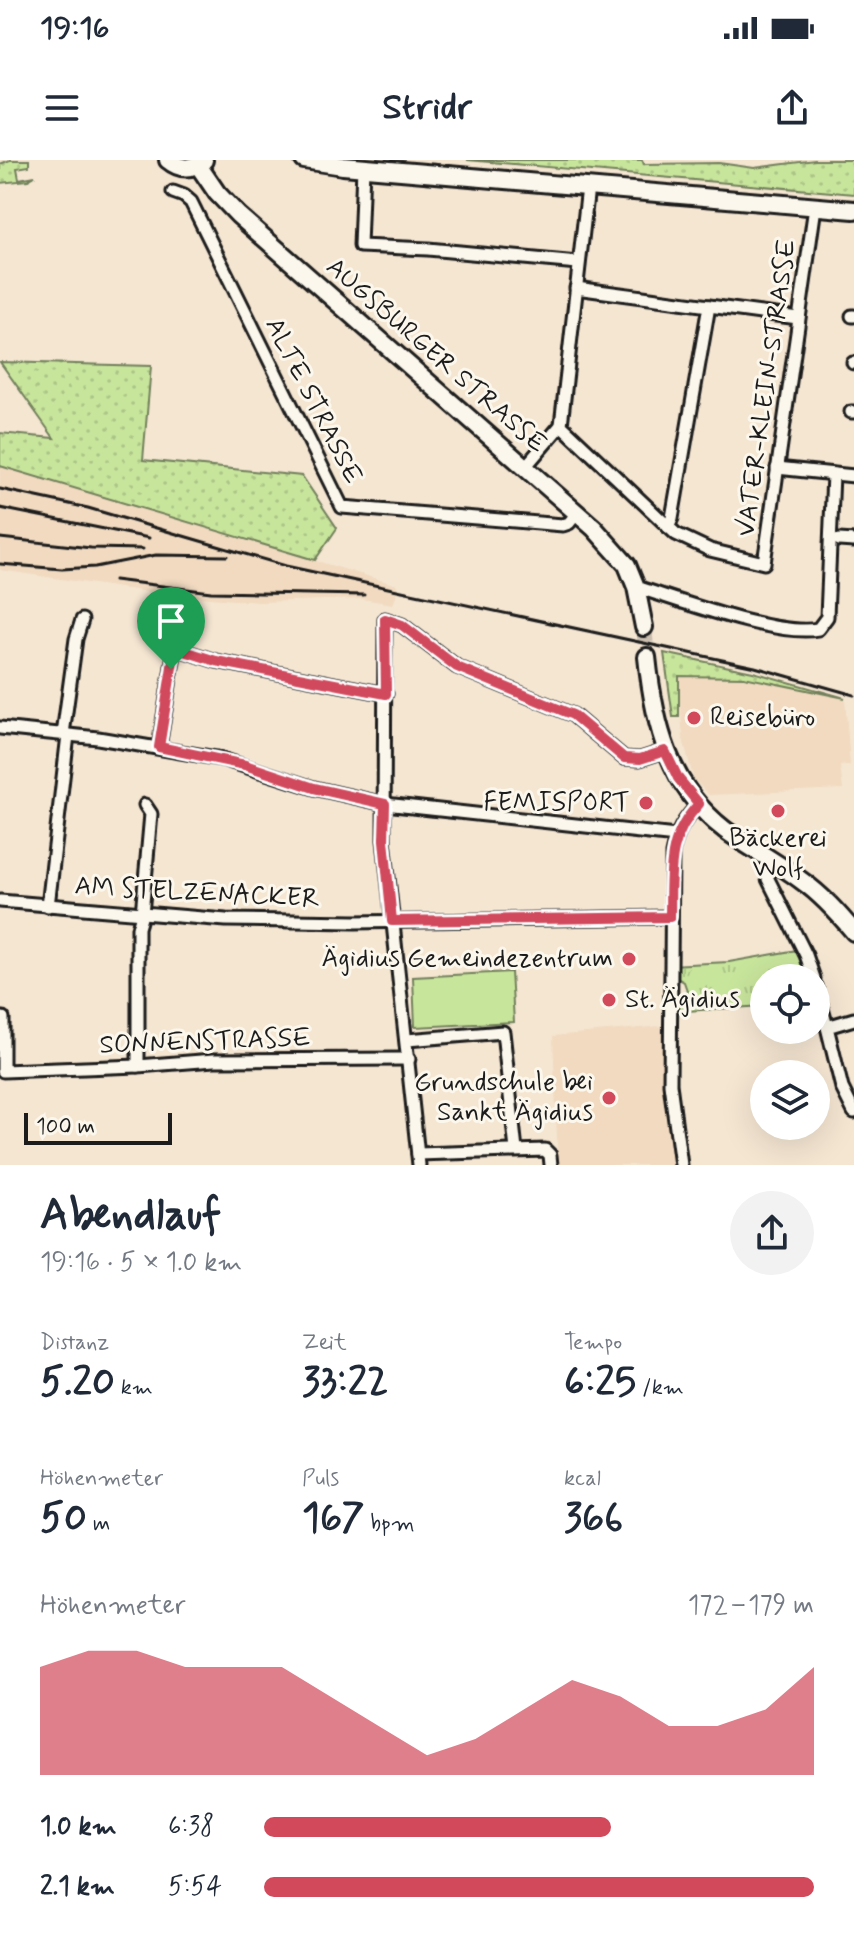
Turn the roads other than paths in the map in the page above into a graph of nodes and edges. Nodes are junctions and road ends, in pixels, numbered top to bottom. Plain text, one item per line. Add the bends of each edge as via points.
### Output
1 (168, 160) edge
2 (304, 160) edge
3 (201, 162) edge
4 (363, 168) junction
5 (588, 187) junction
6 (173, 192) dead end
7 (815, 207) junction
8 (854, 210) edge
9 (578, 263) junction
10 (576, 288) junction
11 (709, 306) junction
12 (798, 318) junction
13 (561, 425) junction
14 (526, 466) junction
15 (777, 468) junction
16 (833, 474) junction
17 (854, 476) edge
18 (577, 513) junction
19 (668, 527) junction
20 (839, 540) dead end
21 (854, 541) edge
22 (643, 589) junction
23 (82, 620) dead end
24 (644, 627) tunnel mouth
25 (647, 657) tunnel mouth
26 (386, 694) junction
27 (0, 728) edge
28 (65, 734) junction
29 (159, 747) junction
30 (665, 751) junction
31 (385, 804) junction
32 (699, 804) junction
33 (145, 805) dead end
34 (676, 836) junction
35 (769, 859) junction
36 (0, 901) edge
37 (48, 906) junction
38 (142, 914) junction
39 (670, 917) junction
40 (392, 921) junction
41 (854, 932) edge
42 (809, 964) edge
43 (0, 1018) edge
44 (854, 1019) edge
45 (830, 1026) edge
46 (830, 1039) edge
47 (407, 1040) junction
48 (409, 1059) junction
49 (138, 1066) junction
50 (1, 1071) edge
51 (854, 1112) edge
52 (516, 1150) junction
53 (418, 1160) edge
54 (551, 1160) edge
55 (681, 1165) edge

1 - 3 street via 184,168
2 - 4 street
3 - 14 street, AUGSBURGER STRASSE via 230,208
4 - 5 street
4 - 9 street via 360,246
5 - 7 street
5 - 9 street
6 - 18 street, ALTE STRASSE via 191,202 342,507 563,525
7 - 8 street
7 - 12 street, VATER-KLEIN-STRASSE
9 - 10 street
10 - 11 street
10 - 13 street
11 - 12 street
11 - 19 street
12 - 15 street, VATER-KLEIN-STRASSE
13 - 14 street
13 - 19 street, VATER-KLEIN-STRASSE
14 - 18 street, AUGSBURGER STRASSE
15 - 16 street
15 - 19 street, VATER-KLEIN-STRASSE via 764,563 701,547
16 - 17 street
16 - 22 street via 827,617 821,627 790,629 737,618
18 - 22 street, AUGSBURGER STRASSE via 618,552
20 - 21 street
22 - 24 street, AUGSBURGER STRASSE
23 - 28 street
25 - 30 street
26 - 29 street via 175,648
26 - 30 street via 385,619 402,625 457,667 573,715 624,758
26 - 31 street
27 - 28 street
28 - 29 street
28 - 37 street
29 - 31 street
30 - 32 street
31 - 34 street
31 - 40 street
32 - 34 street
32 - 35 street
33 - 38 street via 151,814
34 - 39 street
35 - 41 street via 815,891
35 - 42 street via 768,879
36 - 37 street, AM STELZENACKER
37 - 38 street, AM STELZENACKER
38 - 40 street, AM STELZENACKER
38 - 49 street via 136,985
39 - 40 street, AM STELZENACKER
39 - 55 street via 670,1084
40 - 47 street
43 - 50 street, SONNENSTRASSE
44 - 45 street
46 - 51 street
47 - 48 street
47 - 52 street via 503,1032
48 - 49 street, SONNENSTRASSE via 214,1060
48 - 53 street
49 - 50 street, SONNENSTRASSE
52 - 53 street
52 - 54 street via 545,1150

